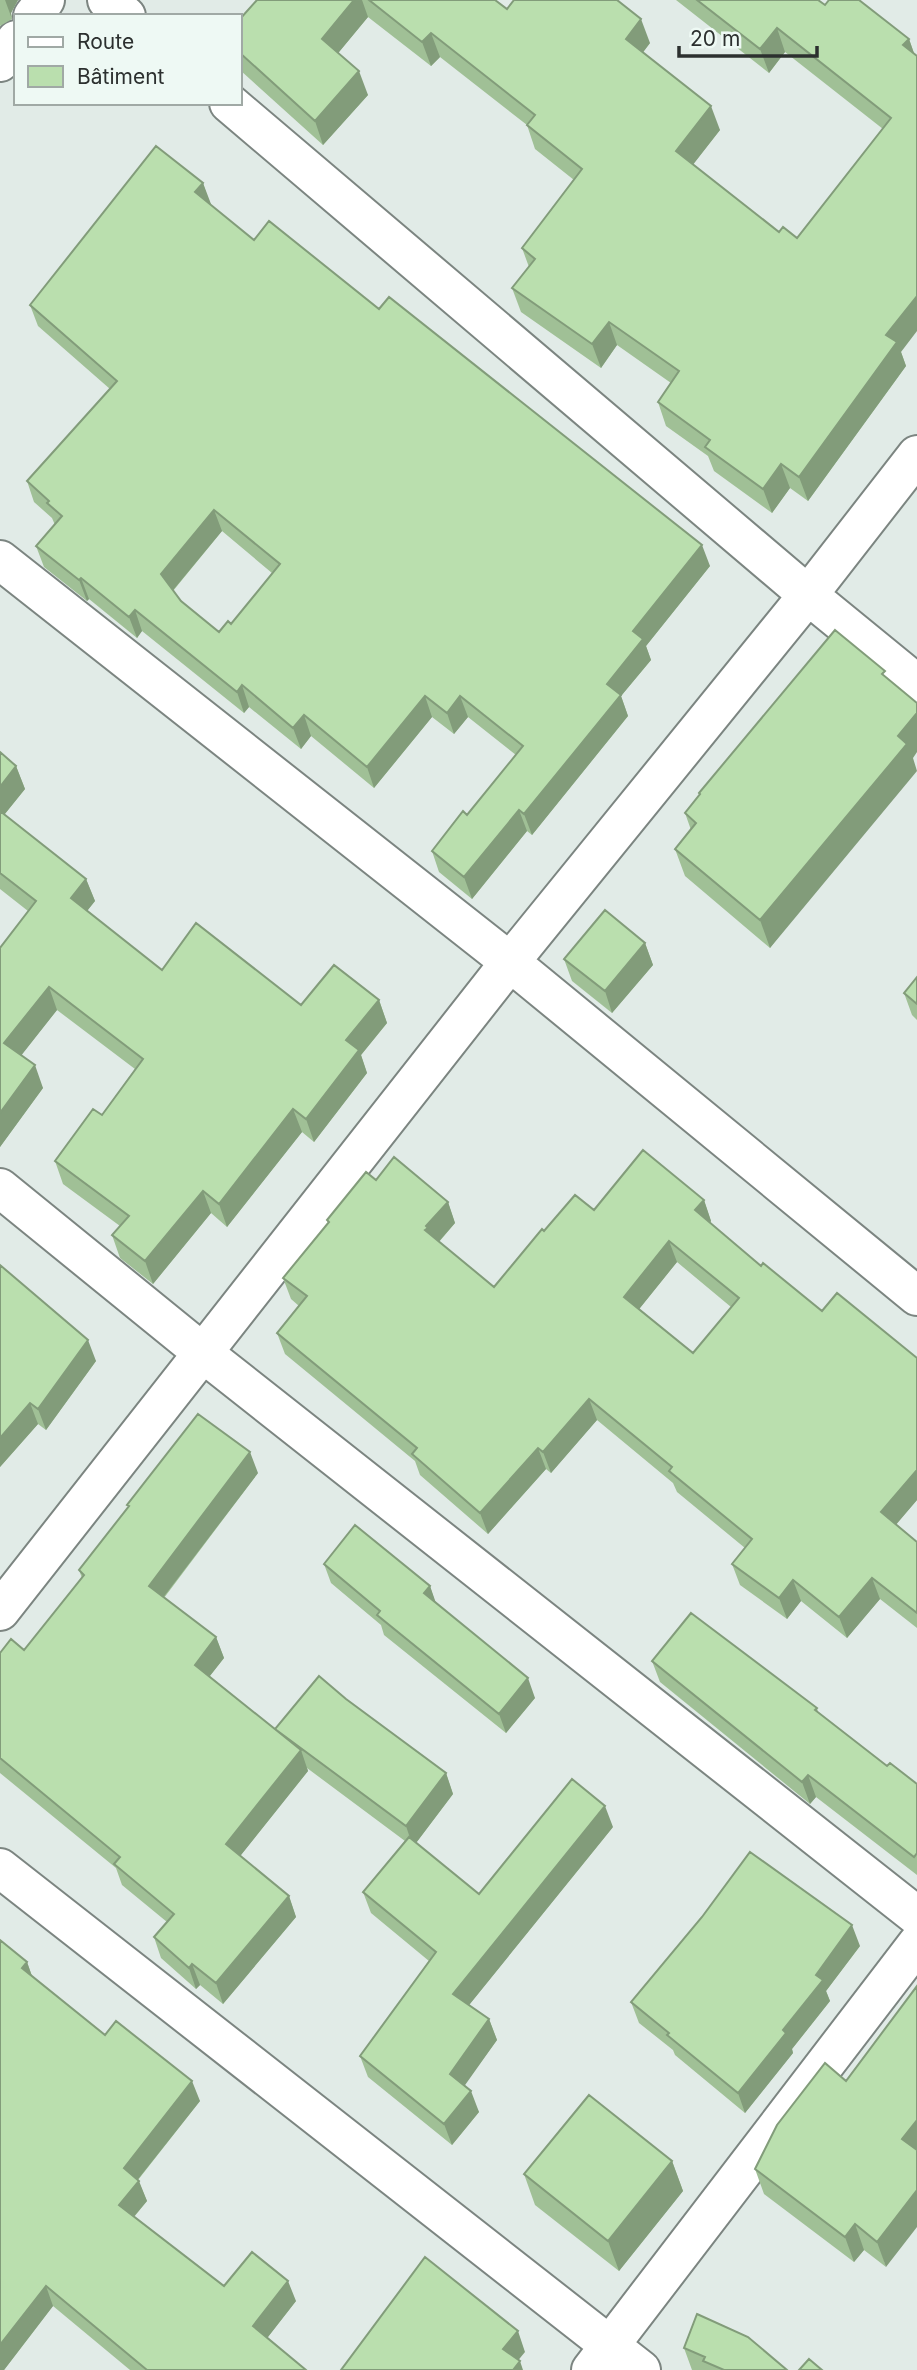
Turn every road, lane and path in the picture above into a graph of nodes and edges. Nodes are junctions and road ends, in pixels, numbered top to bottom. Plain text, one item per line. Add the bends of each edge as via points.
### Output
1 (107, 0) edge
2 (124, 14) edge
3 (14, 43) edge
4 (0, 62) edge
5 (231, 105) edge
6 (917, 455) edge
7 (0, 559) edge
8 (808, 595) junction
9 (917, 684) edge
10 (510, 961) junction
11 (0, 1188) edge
12 (917, 1296) edge
13 (203, 1353) junction
14 (0, 1611) edge
15 (0, 1868) edge
16 (917, 1916) edge
17 (917, 1944) edge
18 (601, 2357) edge
19 (641, 2370) edge

1 - 2 street
3 - 4 street
5 - 8 street
6 - 8 street
7 - 10 street
8 - 9 street
8 - 10 street
10 - 12 street
10 - 13 street
11 - 13 street
13 - 14 street
13 - 16 street
15 - 18 street
17 - 18 street
18 - 19 street

